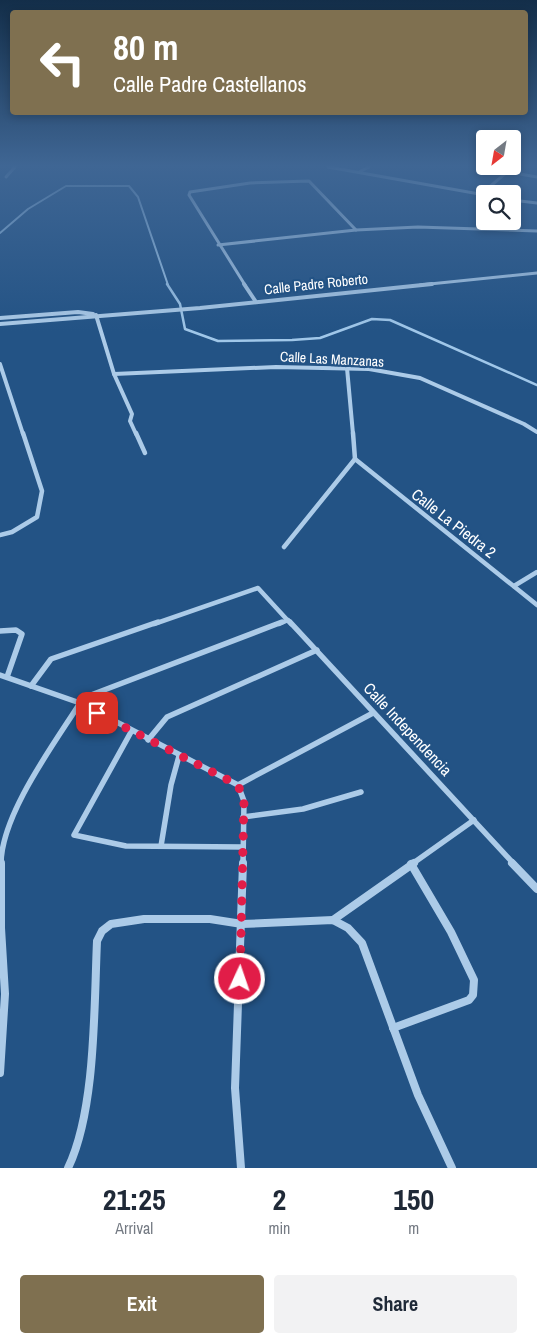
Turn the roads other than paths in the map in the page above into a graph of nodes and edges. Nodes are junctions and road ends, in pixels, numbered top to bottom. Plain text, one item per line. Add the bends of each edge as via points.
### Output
1 (204, 222) edge
2 (348, 222) edge
3 (356, 230) junction
4 (537, 231) edge
5 (218, 245) junction
6 (537, 273) edge
7 (256, 302) junction
8 (96, 315) junction
9 (0, 318) edge
10 (0, 324) edge
11 (0, 364) edge
12 (347, 368) junction
13 (114, 374) junction
14 (537, 432) edge
15 (145, 453) dead end
16 (355, 459) junction
17 (0, 535) edge
18 (284, 546) dead end
19 (537, 572) edge
20 (514, 586) junction
21 (537, 605) edge
22 (288, 620) junction
23 (0, 630) edge
24 (317, 650) junction
25 (0, 675) edge
26 (7, 677) junction
27 (31, 686) junction
28 (80, 703) junction
29 (374, 713) junction
30 (131, 732) junction
31 (148, 740) junction
32 (179, 756) junction
33 (238, 785) junction
34 (361, 792) dead end
35 (244, 817) junction
36 (474, 820) junction
37 (160, 846) junction
38 (243, 847) junction
39 (0, 859) edge
40 (411, 864) junction
41 (537, 889) edge
42 (333, 920) junction
43 (242, 924) junction
44 (393, 1028) junction
45 (0, 1074) edge
46 (68, 1168) edge
47 (241, 1168) edge
48 (452, 1168) edge

1 - 5 street
2 - 3 street
3 - 4 street via 441,226
3 - 5 street
5 - 7 street
6 - 7 street, Calle Padre Roberto
7 - 8 street, Calle Padre Roberto
8 - 9 street via 78,312
8 - 10 street
8 - 13 street
11 - 17 street via 42,491 37,517 12,532
12 - 13 street, Calle Las Manzanas via 276,367
12 - 14 street, Calle Las Manzanas via 420,378
12 - 16 street
13 - 15 street via 132,414 130,422
16 - 18 street
16 - 20 street, Calle La Piedra 2
19 - 20 street
20 - 21 street, Calle La Piedra 2
22 - 24 street, Calle Independencia
22 - 27 street, Calle Independencia via 258,588 51,659
22 - 28 street
23 - 26 street via 16,630 22,634
24 - 29 street, Calle Independencia
24 - 31 street via 167,717
25 - 26 street
26 - 27 street
27 - 28 street
28 - 30 street
28 - 39 street via 22,795
29 - 33 street
29 - 36 street, Calle Independencia
30 - 31 street
30 - 37 street via 74,835 126,846
31 - 32 street
32 - 33 street
32 - 37 street
33 - 35 street via 244,801
34 - 35 street via 336,802 293,812
35 - 38 street
36 - 40 street
36 - 41 street, Calle Independencia
37 - 38 street
38 - 43 street
39 - 45 street via 5,994
40 - 42 street
40 - 44 street via 451,932 474,980 474,989 469,1000
42 - 43 street
42 - 44 street via 348,928 362,943
43 - 46 street via 210,919 144,919 111,924 102,931 96,941 91,1078 78,1142
43 - 47 street via 235,1088
44 - 48 street via 418,1095

